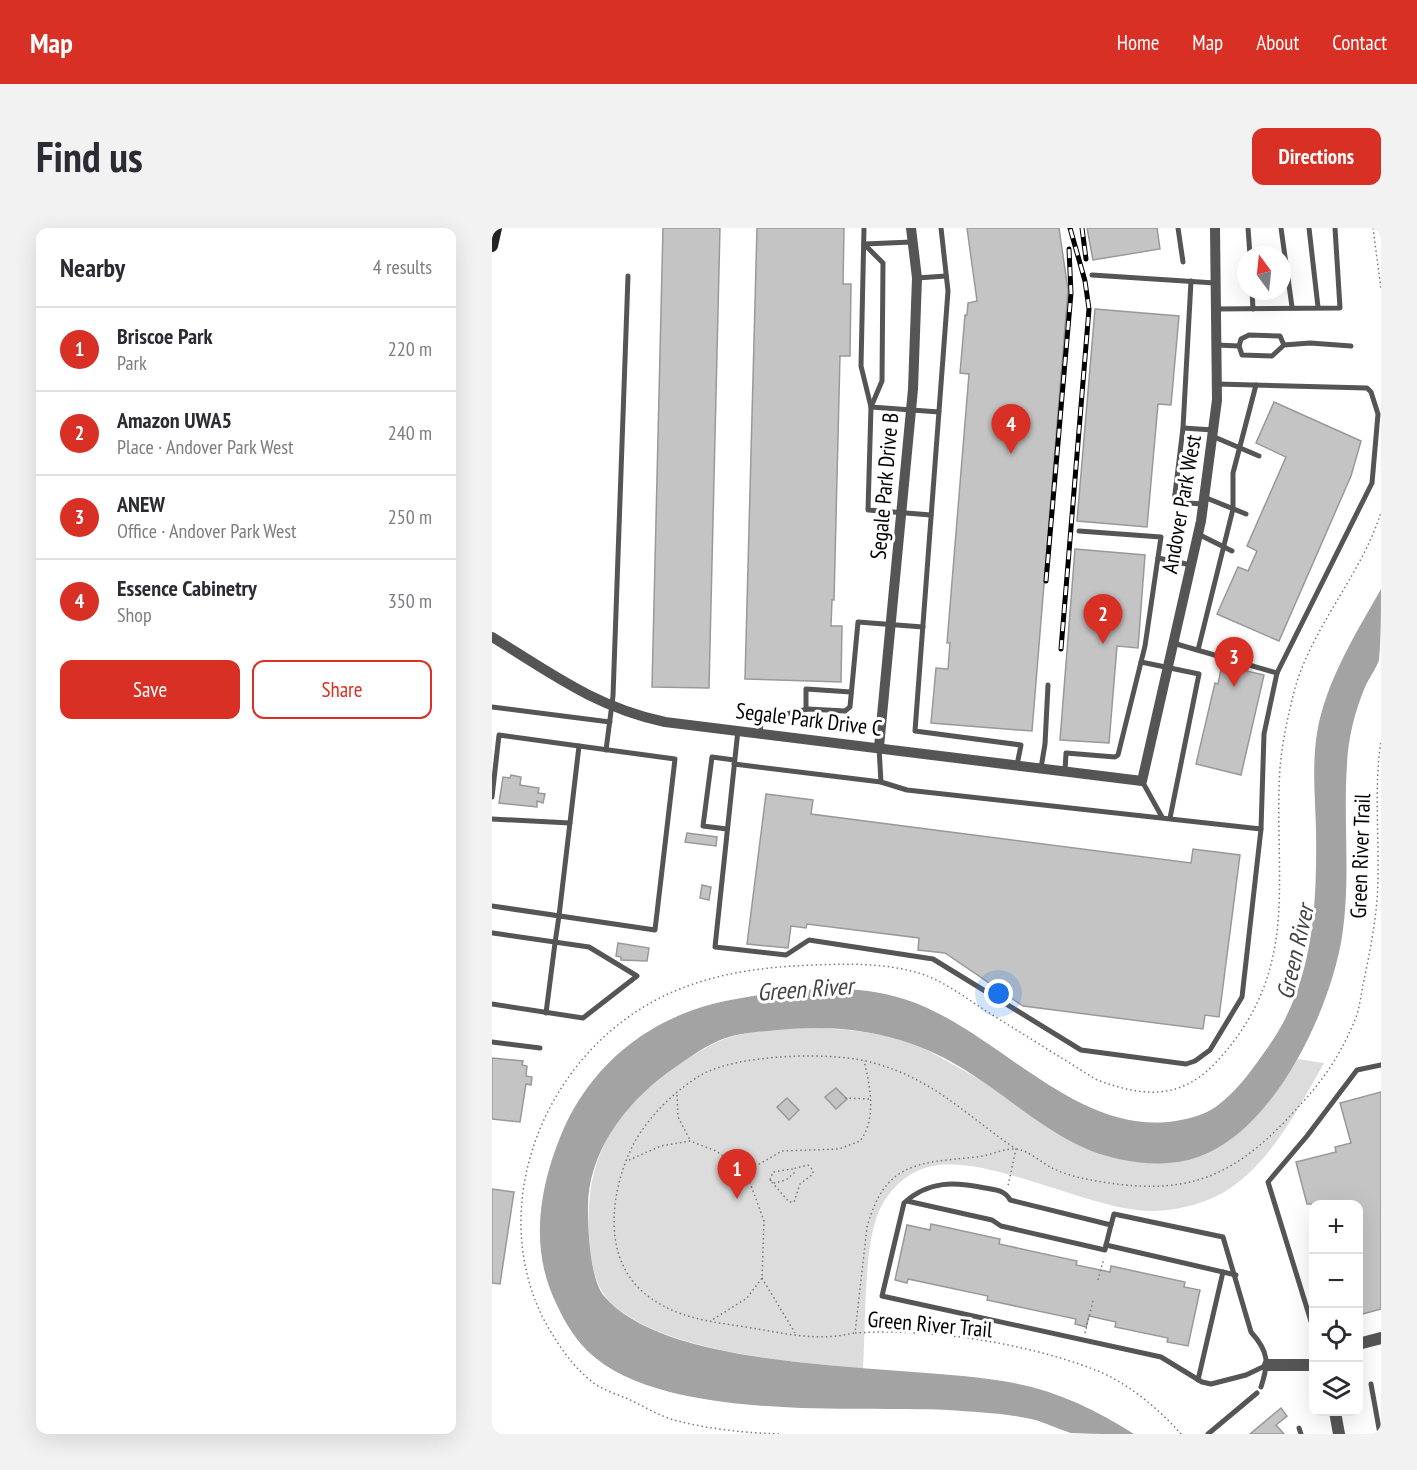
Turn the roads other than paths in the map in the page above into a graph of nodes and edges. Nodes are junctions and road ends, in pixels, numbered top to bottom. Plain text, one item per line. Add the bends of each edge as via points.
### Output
1 (496, 228) edge
2 (864, 228) edge
3 (911, 228) edge
4 (941, 228) edge
5 (1178, 228) edge
6 (1215, 228) edge
7 (1248, 228) edge
8 (1281, 228) edge
9 (1309, 228) edge
10 (1335, 228) edge
11 (912, 242) junction
12 (864, 244) junction
13 (492, 246) edge
14 (1249, 246) edge
15 (1182, 262) dead end
16 (1092, 275) dead end
17 (628, 276) dead end
18 (946, 276) junction
19 (917, 278) junction
20 (1191, 281) junction
21 (1217, 283) junction
22 (1252, 300) edge
23 (1292, 307) junction
24 (1318, 307) junction
25 (1217, 309) junction
26 (1252, 309) junction
27 (1217, 345) junction
28 (1284, 345) junction
29 (1239, 346) junction
30 (1351, 346) dead end
31 (1217, 384) junction
32 (1256, 385) junction
33 (871, 407) junction
34 (911, 410) junction
35 (939, 412) junction
36 (1184, 428) junction
37 (1213, 433) junction
38 (1239, 448) junction
39 (1259, 456) dead end
40 (1204, 501) junction
41 (1233, 509) junction
42 (901, 513) junction
43 (1246, 514) dead end
44 (931, 515) junction
45 (1079, 531) dead end
46 (1198, 534) junction
47 (1224, 547) junction
48 (1232, 551) dead end
49 (1158, 558) junction
50 (1191, 565) junction
51 (891, 625) junction
52 (923, 627) junction
53 (492, 637) edge
54 (1173, 643) junction
55 (1198, 650) junction
56 (1142, 662) junction
57 (1168, 668) junction
58 (1277, 673) junction
59 (1048, 685) dead end
60 (851, 692) junction
61 (492, 707) edge
62 (612, 707) junction
63 (806, 709) junction
64 (610, 722) junction
65 (738, 730) junction
66 (760, 733) junction
67 (579, 746) junction
68 (879, 747) junction
69 (606, 750) junction
70 (734, 762) junction
71 (1017, 765) junction
72 (1041, 768) junction
73 (1065, 771) junction
74 (1142, 781) junction
75 (881, 782) junction
76 (492, 797) edge
77 (1162, 817) junction
78 (1170, 818) junction
79 (492, 819) edge
80 (570, 823) junction
81 (727, 829) junction
82 (1261, 829) junction
83 (492, 906) edge
84 (559, 916) junction
85 (493, 933) edge
86 (555, 942) junction
87 (492, 1004) edge
88 (546, 1012) junction
89 (492, 1042) edge
90 (540, 1048) dead end
91 (1381, 1065) edge
92 (907, 1201) junction
93 (1111, 1225) junction
94 (1107, 1245) junction
95 (1223, 1272) junction
96 (1236, 1275) junction
97 (1309, 1314) edge
98 (1381, 1338) edge
99 (1363, 1343) edge
100 (1268, 1365) junction
101 (1309, 1365) edge
102 (1198, 1380) junction
103 (1371, 1384) dead end
104 (1261, 1387) dead end
105 (1257, 1393) dead end
106 (1336, 1416) edge
107 (1208, 1434) edge
108 (1339, 1434) edge
109 (1380, 1434) edge

1 - 13 main road
2 - 12 lane
3 - 11 street, Segale Park Drive B
4 - 18 lane
5 - 15 lane
6 - 21 street, Andover Park West
7 - 14 lane
8 - 23 lane
9 - 24 lane
10 - 24 lane via 1340,308
11 - 12 lane
11 - 19 street, Segale Park Drive B
12 - 33 lane via 861,366
12 - 33 lane via 883,263 882,381
16 - 20 lane
17 - 62 lane
18 - 19 lane
18 - 35 lane
19 - 34 street, Segale Park Drive B
20 - 21 lane
20 - 36 lane
21 - 25 street, Andover Park West
22 - 26 lane
23 - 24 lane
23 - 26 lane
25 - 26 lane
25 - 27 street, Andover Park West
27 - 29 lane
27 - 31 street, Andover Park West
28 - 29 lane via 1272,356 1248,357 1242,355
28 - 29 lane via 1280,336 1249,335 1241,339
28 - 30 lane
31 - 32 lane
31 - 37 street, Andover Park West
32 - 38 lane
32 - 58 lane via 1367,388 1378,414 1372,483
33 - 34 lane
33 - 42 lane via 868,510
34 - 35 lane
34 - 42 street, Segale Park Drive B
35 - 44 lane
36 - 37 lane
36 - 40 lane via 1174,502
37 - 38 lane
37 - 40 street, Andover Park West
38 - 39 lane
38 - 41 lane via 1233,473
40 - 41 lane
40 - 46 street, Andover Park West
41 - 43 lane
41 - 47 lane
42 - 44 lane
42 - 51 street, Segale Park Drive B
44 - 52 lane
45 - 49 lane via 1161,537
46 - 47 lane
46 - 50 street, Andover Park West
47 - 48 lane
47 - 55 lane
49 - 50 lane
49 - 56 lane
50 - 54 street, Andover Park West
51 - 52 lane
51 - 60 lane via 858,622
51 - 68 street, Segale Park Drive B
52 - 71 lane via 915,731 1021,745
53 - 62 street, Segale Park Drive C via 578,692
54 - 55 lane
54 - 57 street, Andover Park West
55 - 58 lane
56 - 57 lane
56 - 73 lane via 1118,754 1115,757 1066,753
57 - 74 street, Andover Park West
57 - 78 lane via 1199,674
58 - 82 lane via 1264,734
59 - 72 lane
60 - 63 lane via 850,706 845,711
60 - 63 lane via 807,689
61 - 64 lane
62 - 64 lane
62 - 65 street, Segale Park Drive C via 664,722
63 - 66 lane via 786,714 762,711
64 - 69 lane
65 - 66 street, Segale Park Drive C
65 - 70 lane
66 - 68 street, Segale Park Drive C
67 - 69 lane
67 - 76 lane via 499,735
67 - 80 lane
68 - 71 street, Segale Park Drive C
68 - 75 lane
69 - 84 lane via 675,759 655,930
70 - 75 lane
70 - 81 lane
70 - 81 lane via 712,757 703,826
71 - 72 street, Segale Park Drive C
72 - 73 street, Segale Park Drive C
73 - 74 street, Segale Park Drive C
74 - 77 lane
75 - 77 lane via 907,790
77 - 78 lane
78 - 82 lane
79 - 80 lane
80 - 84 lane
81 - 82 lane via 715,947 786,955 809,940 933,959 1081,1050 1186,1064 1210,1050 1242,997
83 - 84 lane
84 - 86 lane
85 - 86 lane
86 - 88 lane
86 - 88 lane via 589,947 637,976 583,1018
87 - 88 lane
89 - 90 lane
91 - 97 lane via 1357,1070 1268,1182
92 - 93 lane via 949,1182 1006,1194 1010,1200
92 - 94 lane via 1105,1250
92 - 102 lane via 882,1296 1161,1357
93 - 94 lane
93 - 96 lane via 1114,1214 1223,1237
94 - 95 lane
95 - 96 lane
95 - 102 lane
96 - 100 lane via 1251,1332 1260,1342
98 - 99 street
100 - 101 street
100 - 102 lane via 1217,1383
100 - 104 lane
103 - 109 lane
105 - 107 lane
106 - 108 street

